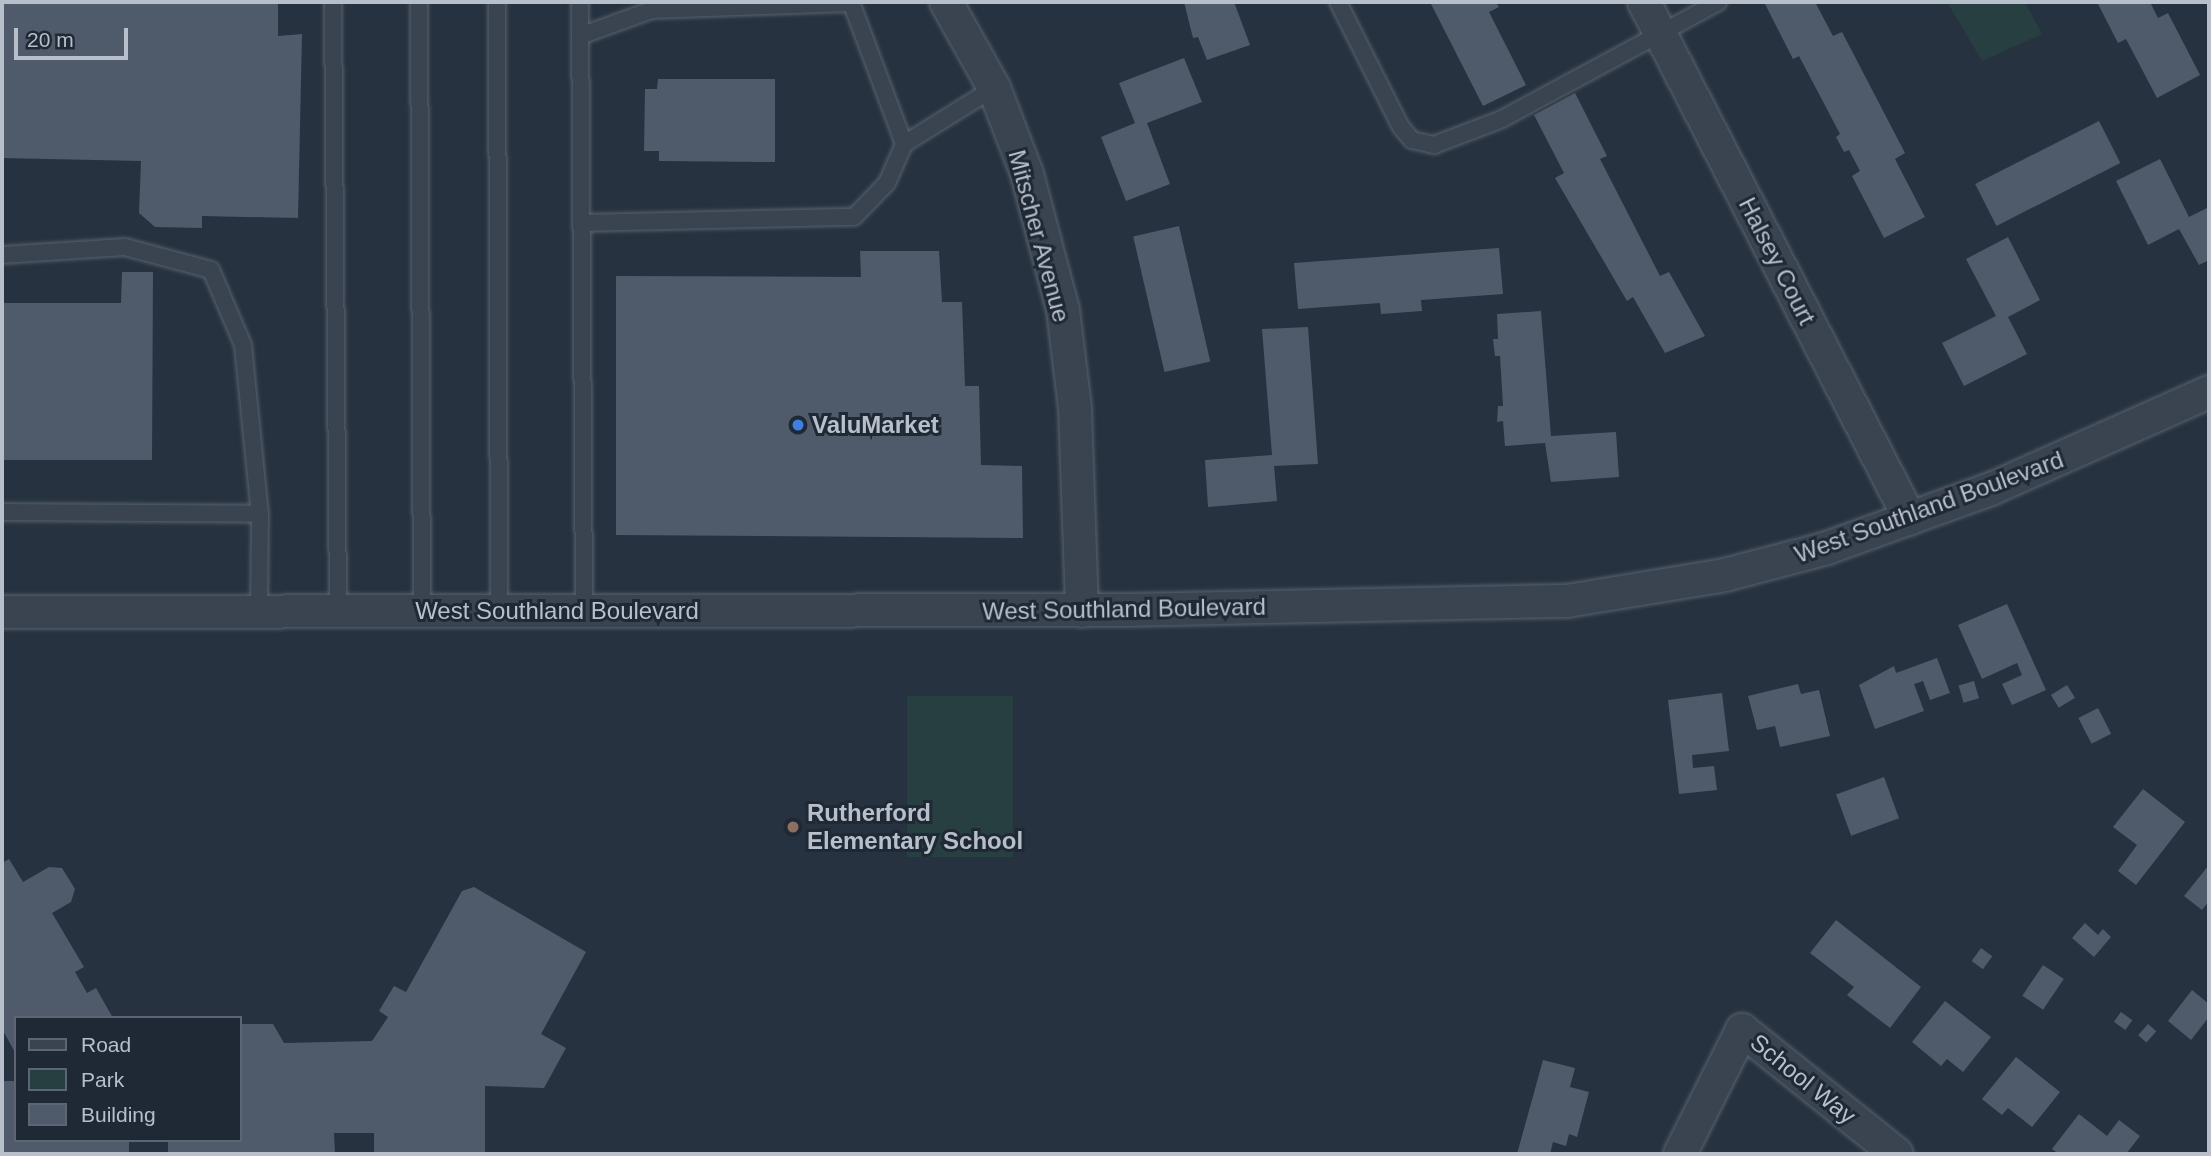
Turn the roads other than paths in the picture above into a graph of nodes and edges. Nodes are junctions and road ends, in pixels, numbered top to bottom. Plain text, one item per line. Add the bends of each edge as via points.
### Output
1 (333, 2) edge
2 (419, 2) edge
3 (497, 2) edge
4 (580, 2) edge
5 (850, 2) edge
6 (946, 2) edge
7 (1338, 2) edge
8 (1644, 2) edge
9 (1718, 2) edge
10 (1659, 32) junction
11 (580, 36) junction
12 (994, 88) junction
13 (904, 144) junction
14 (581, 223) junction
15 (2, 255) edge
16 (2209, 392) edge
17 (2, 512) edge
18 (260, 514) junction
19 (1910, 519) junction
20 (259, 611) junction
21 (338, 611) junction
22 (422, 611) junction
23 (499, 611) junction
24 (584, 611) junction
25 (1082, 611) junction
26 (2, 612) edge
27 (1680, 1154) edge
28 (1897, 1154) edge

1 - 21 lane
2 - 22 lane
3 - 23 lane
4 - 11 lane
5 - 11 lane via 652,10
5 - 13 lane
6 - 12 street, Mitscher Avenue
7 - 10 lane via 1401,127 1412,139 1434,145 1502,119
8 - 10 street, Halsey Court
9 - 10 lane
10 - 19 street, Halsey Court
11 - 14 lane
12 - 13 lane
12 - 25 street, Mitscher Avenue via 1027,174 1063,310 1075,408
13 - 14 lane via 887,183 854,217
14 - 24 lane
15 - 18 lane via 125,247 211,271 243,345
16 - 19 street, West Southland Boulevard via 2103,443
17 - 18 lane
18 - 20 lane
19 - 25 street, West Southland Boulevard via 1725,575 1567,601
20 - 21 street, West Southland Boulevard
20 - 26 street, West Southland Boulevard
21 - 22 street, West Southland Boulevard
22 - 23 street, West Southland Boulevard
23 - 24 street, West Southland Boulevard
24 - 25 street, West Southland Boulevard
27 - 28 street, School Way via 1742,1030

